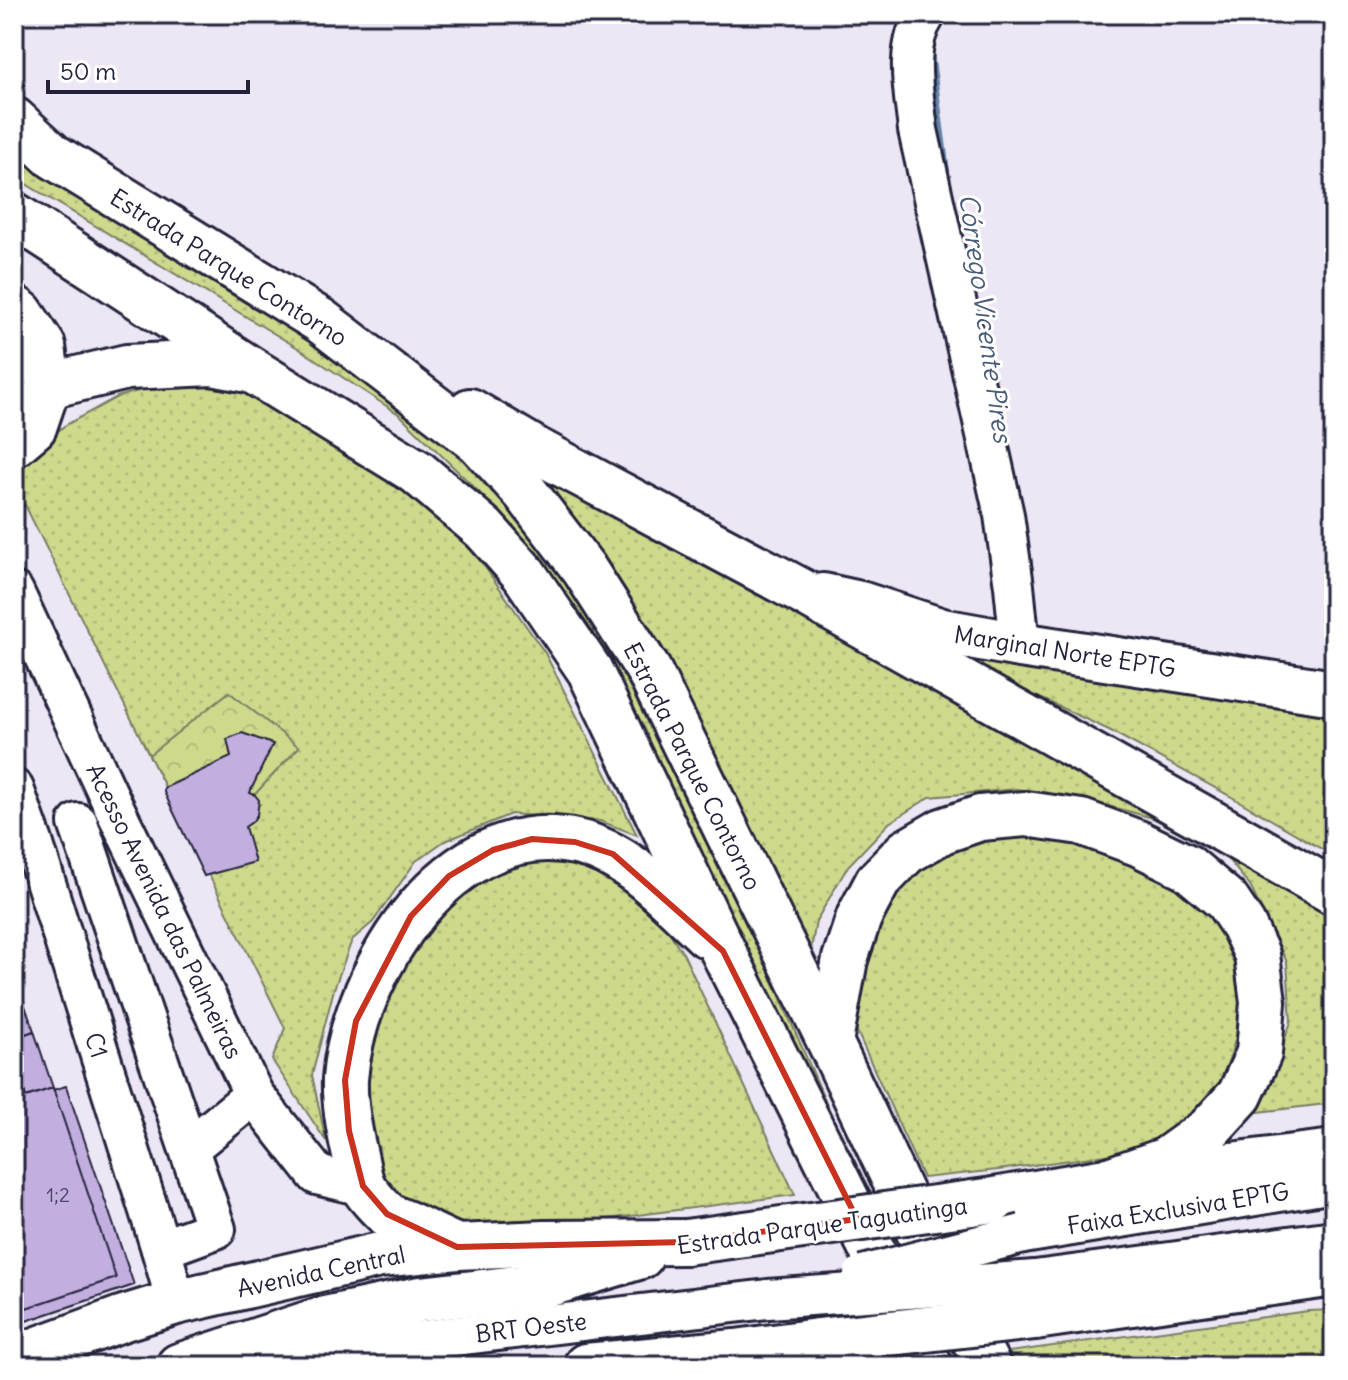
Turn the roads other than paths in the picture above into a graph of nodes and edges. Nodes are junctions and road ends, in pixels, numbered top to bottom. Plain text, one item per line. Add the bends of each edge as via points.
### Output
1 (926, 14) edge
2 (14, 120) edge
3 (14, 215) edge
4 (14, 308) edge
5 (321, 321) junction
6 (253, 371) junction
7 (48, 386) junction
8 (14, 444) edge
9 (799, 590) junction
10 (14, 592) edge
11 (1020, 645) junction
12 (1334, 693) edge
13 (14, 789) edge
14 (113, 805) junction
15 (78, 823) junction
16 (33, 842) junction
17 (1334, 892) edge
18 (723, 951) junction
19 (830, 1042) junction
20 (254, 1095) junction
21 (189, 1148) junction
22 (1334, 1152) edge
23 (1106, 1181) junction
24 (1334, 1183) edge
25 (363, 1186) junction
26 (1023, 1234) joint
27 (1334, 1240) edge
28 (686, 1242) junction
29 (457, 1247) junction
30 (161, 1249) junction
31 (1322, 1281) edge
32 (768, 1299) junction
33 (1035, 1299) junction
34 (176, 1302) junction
35 (14, 1358) edge
36 (724, 1359) edge
37 (179, 1366) edge
38 (297, 1366) edge
39 (586, 1366) edge
40 (930, 1366) edge
41 (988, 1366) edge

1 - 11 street via 913,48 911,72 918,130 1004,515
2 - 5 main road, Estrada Parque Contorno via 53,156
3 - 6 main road, Estrada Parque Contorno
4 - 7 main road via 43,346
5 - 9 main road via 536,450
5 - 19 main road, Estrada Parque Contorno via 479,442 584,569 649,671
6 - 7 main road via 212,363 127,367
6 - 18 main road, Estrada Parque Contorno via 417,472 484,529 524,574 590,671
7 - 8 main road via 34,427
9 - 11 main road, Marginal Norte EPTG via 942,631
9 - 17 main road
10 - 14 street, Acesso Avenida das Palmeiras
11 - 12 main road, Marginal Norte EPTG
13 - 16 street, C1
14 - 15 street
14 - 20 street, Acesso Avenida das Palmeiras
15 - 16 street
15 - 21 street
16 - 30 street, C1
18 - 25 main road via 613,854 575,842 519,842 493,850 449,876 411,916 379,966 356,1021 345,1080 349,1131
18 - 40 main road, Estrada Parque Contorno
19 - 23 main road via 845,959 865,905 878,881 906,852 942,831 980,818 1026,814 1081,822 1187,867 1227,901 1257,955 1263,1002 1259,1053 1240,1095 1208,1130 1166,1160
19 - 41 main road, Estrada Parque Contorno
20 - 21 street
20 - 25 street, Acesso Avenida das Palmeiras via 317,1175
21 - 30 street via 216,1229
22 - 23 main road, Estrada Parque Taguatinga
23 - 28 main road, Estrada Parque Taguatinga, bridge
24 - 26 street, Faixa Exclusiva EPTG
25 - 29 main road via 387,1214
26 - 32 street, BRT Oeste, bridge
27 - 33 street, Faixa Exclusiva EPTG
28 - 29 main road, Avenida Central
28 - 37 main road, Estrada Parque Taguatinga via 546,1285 420,1299 320,1320
29 - 34 main road, Avenida Central via 380,1255
30 - 34 street, C1
31 - 33 main road
32 - 33 street, BRT Oeste, bridge
32 - 38 street, BRT Oeste via 388,1344
33 - 36 main road, bridge
34 - 35 main road, Avenida Central
36 - 39 main road

